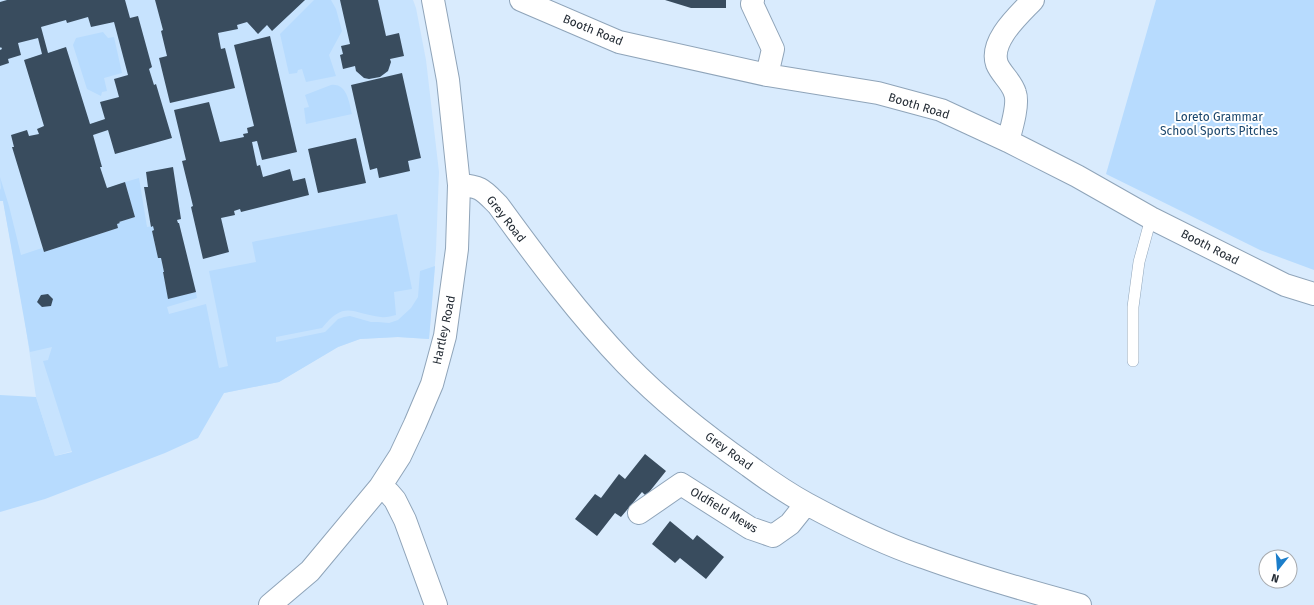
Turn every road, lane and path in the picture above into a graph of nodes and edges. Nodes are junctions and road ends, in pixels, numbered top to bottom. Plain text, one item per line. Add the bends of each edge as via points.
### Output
1 (433, 0) edge
2 (521, 0) edge
3 (754, 0) edge
4 (1033, 0) edge
5 (767, 75) junction
6 (1008, 141) junction
7 (459, 185) junction
8 (1151, 218) junction
9 (1314, 294) edge
10 (1133, 361) dead end
11 (380, 487) junction
12 (806, 504) junction
13 (638, 513) dead end
14 (270, 605) edge
15 (436, 605) edge
16 (1080, 605) edge

1 - 7 street, Hartley Road via 448,80
2 - 5 street, Booth Road via 618,42
3 - 5 street via 752,4 773,50
4 - 6 street via 1002,36 996,50 997,64 1016,93 1016,109
5 - 6 street, Booth Road via 878,94 941,110
6 - 8 street, Booth Road
7 - 11 street, Hartley Road via 458,249 445,336 432,384 415,424 400,456
7 - 12 street, Grey Road via 474,186 485,191 571,302 626,365 664,400 725,450
8 - 9 street, Booth Road via 1285,285
8 - 10 lane via 1139,262 1133,306
11 - 14 street, Hartley Road via 310,571
11 - 15 street via 389,493 405,520
12 - 13 street, Oldfield Mews via 790,524 773,536 750,528 681,484
12 - 16 street, Grey Road via 922,557

